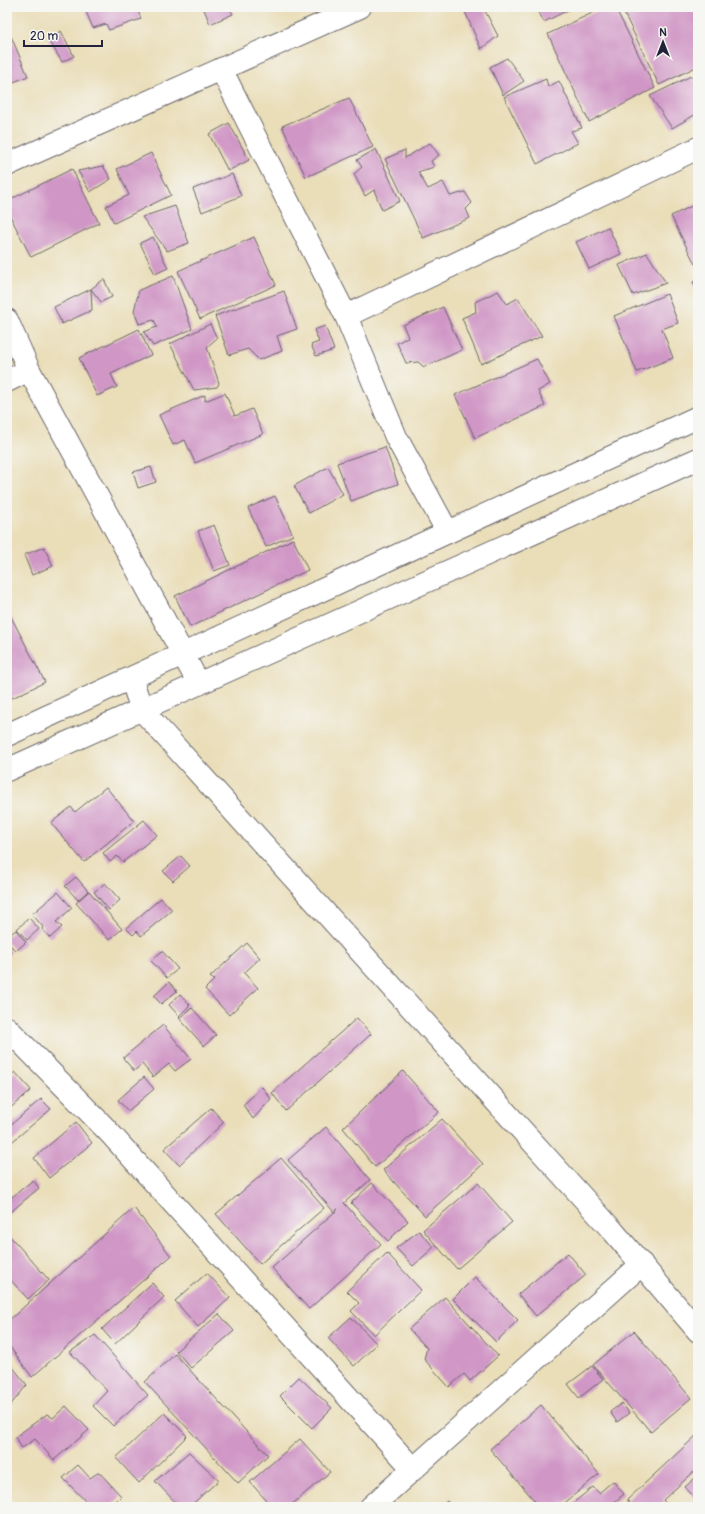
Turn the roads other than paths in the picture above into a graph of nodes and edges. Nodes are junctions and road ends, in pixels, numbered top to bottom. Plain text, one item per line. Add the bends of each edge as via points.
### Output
1 (360, 7) edge
2 (220, 69) junction
3 (698, 148) edge
4 (7, 165) edge
5 (346, 316) junction
6 (7, 320) edge
7 (29, 370) junction
8 (7, 380) edge
9 (698, 417) edge
10 (698, 459) edge
11 (448, 531) junction
12 (183, 655) junction
13 (131, 678) junction
14 (199, 684) junction
15 (142, 710) junction
16 (7, 735) edge
17 (7, 770) edge
18 (7, 1028) edge
19 (642, 1264) junction
20 (698, 1331) edge
21 (413, 1469) junction
22 (371, 1507) edge

1 - 2 street
2 - 4 street
2 - 5 street
3 - 5 street
5 - 11 street via 396,437
6 - 7 street
7 - 8 street
7 - 12 street
9 - 11 street
10 - 14 street
11 - 12 street
12 - 13 street
12 - 14 street
13 - 15 street
13 - 16 street
14 - 15 street
15 - 17 street
15 - 19 street
18 - 21 street via 108,1130
19 - 20 street
19 - 21 street
21 - 22 street

